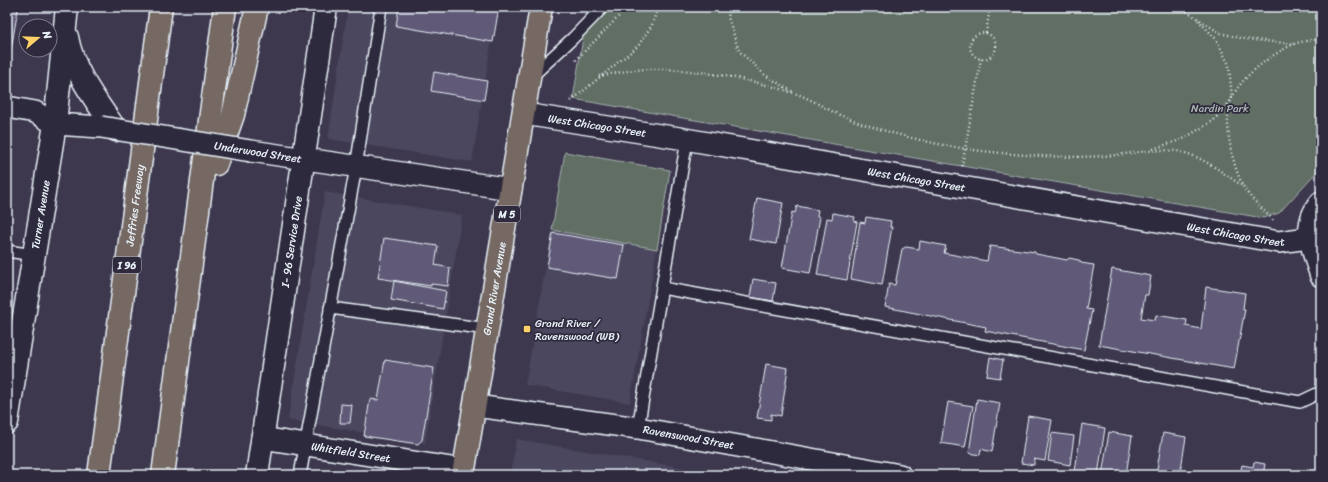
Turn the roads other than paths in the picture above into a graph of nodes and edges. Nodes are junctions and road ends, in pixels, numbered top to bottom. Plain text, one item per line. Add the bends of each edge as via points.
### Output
1 (149, 7) edge
2 (162, 7) edge
3 (225, 7) edge
4 (257, 7) edge
5 (326, 7) edge
6 (381, 7) edge
7 (542, 7) edge
8 (603, 7) edge
9 (66, 16) edge
10 (153, 76) junction
11 (530, 77) junction
12 (7, 107) edge
13 (524, 114) junction
14 (106, 122) junction
15 (55, 124) junction
16 (687, 140) junction
17 (304, 159) junction
18 (356, 166) junction
19 (511, 189) junction
20 (1321, 202) edge
21 (196, 226) junction
22 (1308, 238) junction
23 (7, 251) edge
24 (34, 255) junction
25 (1321, 276) edge
26 (662, 288) junction
27 (330, 308) junction
28 (488, 329) junction
29 (1321, 392) edge
30 (9, 395) edge
31 (476, 406) junction
32 (7, 422) edge
33 (638, 428) junction
34 (262, 438) junction
35 (305, 445) junction
36 (464, 473) edge
37 (99, 475) edge
38 (163, 475) edge
39 (257, 475) edge
40 (300, 475) edge
41 (900, 475) edge

1 - 10 main road
2 - 10 main road, Jeffries Freeway / I 96
3 - 21 main road
4 - 21 main road via 233,115
5 - 17 street, I- 96 Service Drive
6 - 18 lane
7 - 11 main road, Grand River Avenue / M 5
8 - 11 lane
9 - 14 street via 70,52
9 - 15 street, Turner Avenue
10 - 37 main road, Jeffries Freeway / I 96
11 - 13 main road, Grand River Avenue / M 5
12 - 15 street, Underwood Street via 35,112
13 - 16 street, West Chicago Street
13 - 19 main road, Grand River Avenue / M 5
14 - 15 street, Underwood Street
14 - 17 street, Underwood Street, bridge
15 - 24 street, Turner Avenue
16 - 22 street, West Chicago Street via 1279,242
16 - 26 lane
17 - 18 street, Underwood Street
17 - 34 street, I- 96 Service Drive
18 - 19 street, Underwood Street
18 - 27 lane
19 - 28 main road, Grand River Avenue / M 5
20 - 22 street via 1311,221
21 - 38 main road
22 - 25 street
23 - 24 lane
24 - 30 street, Turner Avenue
26 - 29 lane via 1300,402
26 - 33 lane
27 - 28 lane
27 - 35 lane
28 - 31 main road, Grand River Avenue / M 5
30 - 32 street, Turner Avenue
31 - 33 street, Ravenswood Street
31 - 36 main road, Grand River Avenue / M 5
33 - 41 street, Ravenswood Street
34 - 35 street, Whitfield Street
34 - 39 street, I- 96 Service Drive
35 - 36 street, Whitfield Street
35 - 40 lane

